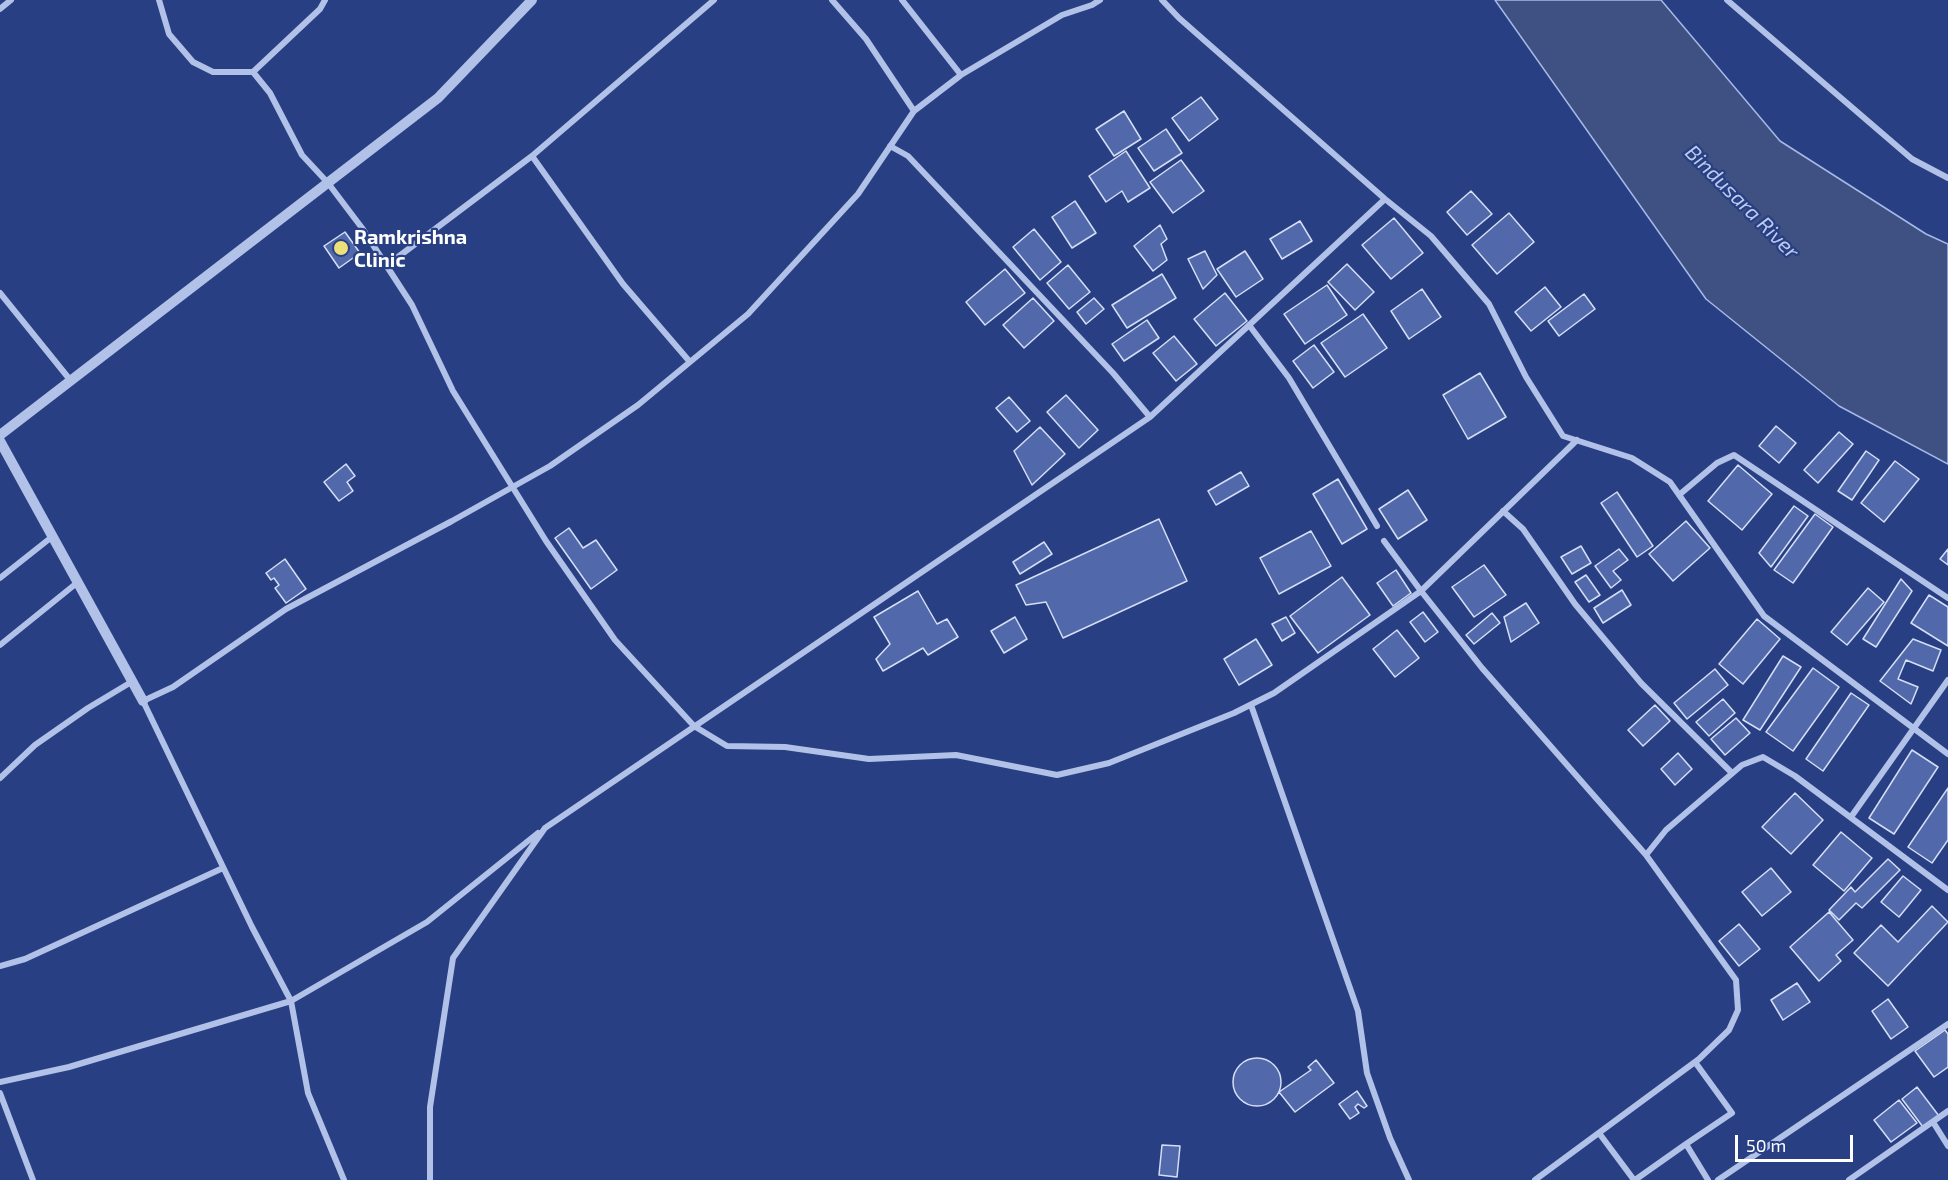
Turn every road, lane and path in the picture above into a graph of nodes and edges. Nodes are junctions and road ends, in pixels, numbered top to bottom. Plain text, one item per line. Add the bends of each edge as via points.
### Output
1 (11, 0) edge
2 (159, 0) edge
3 (325, 0) edge
4 (532, 0) edge
5 (714, 0) edge
6 (832, 0) edge
7 (902, 0) edge
8 (1100, 0) edge
9 (1162, 0) edge
10 (1727, 0) edge
11 (0, 9) edge
12 (253, 72) junction
13 (962, 75) junction
14 (914, 111) junction
15 (890, 146) junction
16 (532, 156) junction
17 (1948, 178) edge
18 (328, 183) junction
19 (1385, 199) junction
20 (386, 266) junction
21 (0, 293) edge
22 (1249, 325) junction
23 (690, 362) junction
24 (71, 381) junction
25 (1150, 417) junction
26 (0, 435) edge
27 (1576, 440) junction
28 (0, 441) edge
29 (514, 487) junction
30 (1679, 495) junction
31 (1503, 512) junction
32 (1377, 526) dead end
33 (53, 536) junction
34 (1384, 541) dead end
35 (0, 578) edge
36 (78, 582) junction
37 (1421, 591) junction
38 (1948, 598) edge
39 (0, 645) edge
40 (1948, 680) edge
41 (133, 681) junction
42 (143, 701) junction
43 (1251, 705) junction
44 (694, 726) junction
45 (1912, 728) junction
46 (1948, 754) edge
47 (1732, 773) junction
48 (0, 778) edge
49 (1851, 818) junction
50 (545, 828) junction
51 (1646, 855) junction
52 (223, 868) junction
53 (1948, 890) edge
54 (0, 966) edge
55 (291, 1001) junction
56 (1948, 1024) edge
57 (1695, 1062) junction
58 (0, 1082) edge
59 (0, 1093) edge
60 (1948, 1111) edge
61 (1933, 1122) junction
62 (1599, 1133) junction
63 (1686, 1144) junction
64 (1948, 1146) edge
65 (33, 1180) edge
66 (344, 1180) edge
67 (430, 1180) edge
68 (1409, 1180) edge
69 (1535, 1180) edge
70 (1635, 1180) edge
71 (1708, 1180) edge
72 (1718, 1180) edge
73 (1849, 1180) edge

1 - 11 street
2 - 12 street via 169,34 194,62 213,72
3 - 12 street
4 - 18 street via 438,98
5 - 16 street
6 - 14 street via 866,39
7 - 13 street
8 - 13 street via 1062,15
9 - 19 street
10 - 17 street via 1912,159
12 - 18 street via 270,93 302,155
13 - 14 street
14 - 15 street
15 - 23 street via 858,194 748,314
15 - 25 street via 908,156 1105,364
16 - 20 street
16 - 23 street via 623,284
18 - 20 street
18 - 24 street
19 - 22 street
19 - 27 street via 1431,236 1489,304 1526,377 1563,435
20 - 29 street via 412,305 453,391
21 - 24 street
22 - 25 street
22 - 32 street via 1289,378
23 - 29 street via 638,405
24 - 26 street
25 - 44 street
27 - 30 street via 1632,458 1670,482
27 - 31 street
28 - 33 street
29 - 42 street via 286,609 173,687
29 - 44 street via 546,541 615,640
30 - 38 street via 1717,463 1734,455
30 - 45 street via 1764,616
31 - 37 street
31 - 47 street via 1523,529 1575,604 1641,683
33 - 35 street
33 - 36 street
34 - 37 street
36 - 39 street
36 - 41 street
37 - 43 street
37 - 51 street via 1482,668
40 - 45 street
41 - 42 street
41 - 48 street via 34,745
42 - 52 street
43 - 44 street via 1109,763 1057,775 956,755 869,759 785,747 727,746
43 - 68 street via 1358,1011 1367,1073
44 - 50 street
45 - 46 street
45 - 49 street
47 - 49 street via 1763,757
47 - 51 street via 1666,830
49 - 53 street
50 - 55 street via 427,922
50 - 67 street via 453,958 430,1107
51 - 57 street via 1736,980 1738,1010 1729,1030
52 - 54 street via 25,959
52 - 55 street
55 - 58 street via 69,1067
55 - 66 street via 309,1094
56 - 72 street
57 - 62 street
57 - 63 street via 1732,1113
59 - 65 street
60 - 61 street
61 - 64 street
61 - 73 street
62 - 69 street
62 - 70 street
63 - 70 street
63 - 71 street

